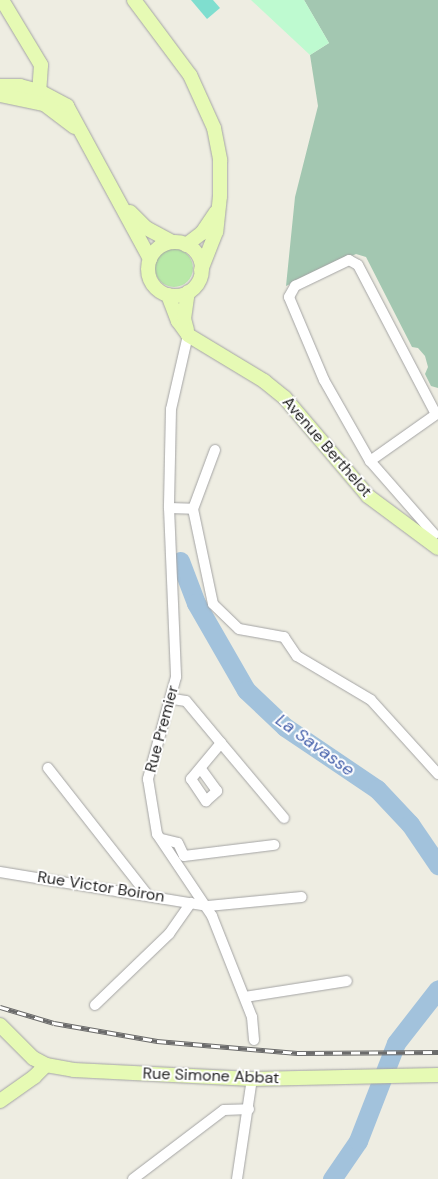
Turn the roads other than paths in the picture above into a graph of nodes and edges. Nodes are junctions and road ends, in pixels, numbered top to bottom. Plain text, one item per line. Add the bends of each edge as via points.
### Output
1 (2, 0) edge
2 (134, 0) edge
3 (0, 10) edge
4 (14, 18) junction
5 (0, 86) edge
6 (0, 95) edge
7 (36, 95) junction
8 (122, 203) junction
9 (219, 207) junction
10 (179, 243) junction
11 (150, 259) junction
12 (202, 270) junction
13 (188, 292) junction
14 (168, 295) junction
15 (188, 335) junction
16 (437, 413) edge
17 (215, 450) dead end
18 (370, 462) junction
19 (169, 508) junction
20 (193, 508) junction
21 (433, 544) edge
22 (173, 699) junction
23 (221, 743) junction
24 (48, 768) dead end
25 (201, 769) dead end
26 (438, 774) edge
27 (284, 818) dead end
28 (162, 839) junction
29 (274, 845) dead end
30 (0, 872) edge
31 (146, 893) junction
32 (302, 897) dead end
33 (190, 903) junction
34 (202, 903) junction
35 (347, 980) dead end
36 (245, 997) junction
37 (95, 1005) dead end
38 (0, 1025) edge
39 (254, 1040) dead end
40 (46, 1065) junction
41 (438, 1075) edge
42 (252, 1079) junction
43 (0, 1101) edge
44 (249, 1109) junction
45 (133, 1179) edge
46 (237, 1179) edge

1 - 4 main road
2 - 9 main road via 190,75 208,109 220,160
3 - 4 street
4 - 7 main road via 41,64
5 - 7 main road via 20,86
6 - 7 main road
7 - 8 main road via 83,137
8 - 10 main road via 146,228
8 - 11 main road
9 - 10 main road via 208,225
9 - 12 main road via 216,232
10 - 11 main road via 158,248
10 - 12 main road via 198,255
11 - 14 main road via 150,277 160,291
12 - 13 main road via 198,283
13 - 14 main road
13 - 15 main road via 184,319
14 - 15 main road, Avenue Berthelot via 178,321
15 - 19 street, Rue Premier via 171,409
15 - 21 main road, Avenue Berthelot via 264,381 285,398 368,496
16 - 18 street
16 - 18 street via 358,265 349,260 295,286 289,297 324,380
17 - 20 street
18 - 21 street via 434,534
19 - 20 street
19 - 22 street, Rue Premier via 176,677
20 - 26 street via 213,604 223,616 239,629 284,637 297,656 371,700
22 - 23 street via 186,701
22 - 28 street, Rue Premier via 148,779 157,834
23 - 25 street
23 - 27 street
24 - 31 street
28 - 29 street via 178,843 184,856
28 - 34 street, Rue Premier
30 - 31 street, Rue Victor Boiron
31 - 33 street, Rue Victor Boiron
32 - 34 street, Rue Victor Boiron via 208,906
33 - 34 street, Rue Victor Boiron
33 - 37 street via 169,934
34 - 36 street, Rue Premier via 212,916
35 - 36 street
36 - 39 street, Rue Premier
38 - 40 main road, Rue Simone Abbat via 33,1058
40 - 42 main road, Rue Simone Abbat via 74,1070
40 - 43 main road
41 - 42 main road, Rue Simone Abbat
42 - 44 street
44 - 45 street via 224,1110
44 - 46 street

